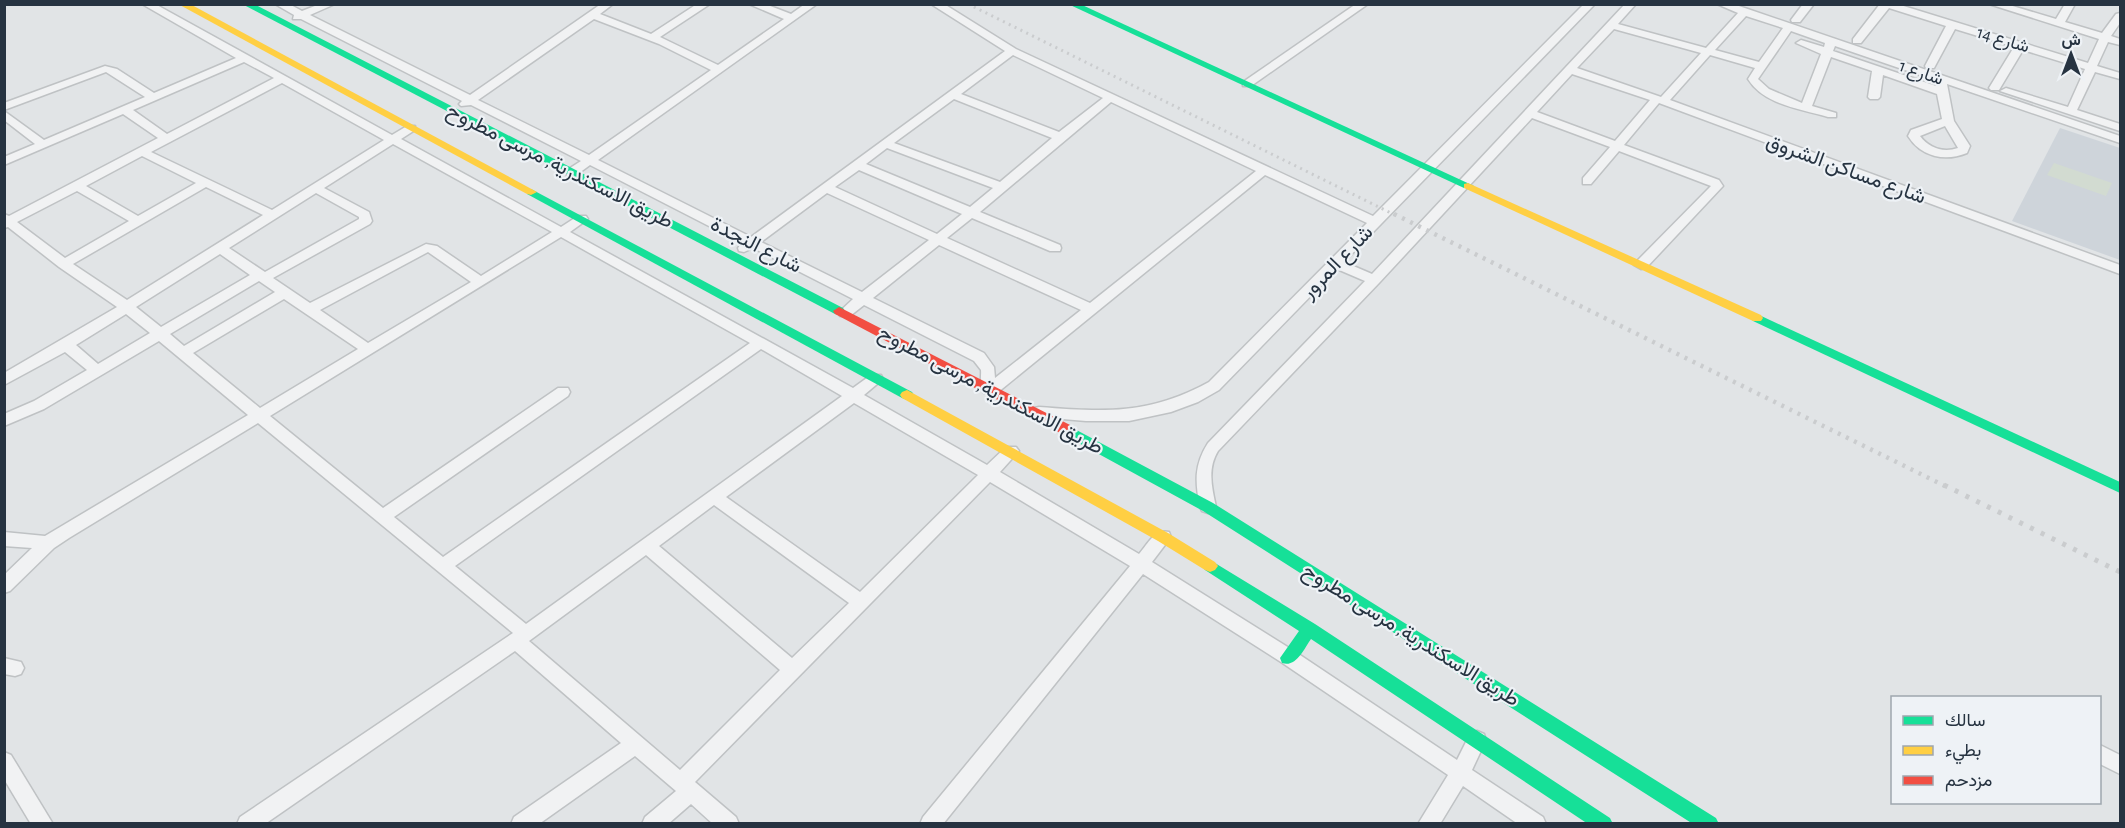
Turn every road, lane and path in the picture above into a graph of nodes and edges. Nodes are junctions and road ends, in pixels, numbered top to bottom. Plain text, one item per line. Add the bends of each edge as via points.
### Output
1 (147, 4) edge
2 (246, 4) edge
3 (280, 4) edge
4 (330, 4) edge
5 (608, 4) edge
6 (705, 4) edge
7 (754, 4) edge
8 (812, 4) edge
9 (936, 4) edge
10 (1362, 4) edge
11 (1590, 4) edge
12 (1631, 4) edge
13 (1722, 4) edge
14 (1809, 4) edge
15 (1994, 4) edge
16 (2070, 4) edge
17 (1886, 5) edge
18 (191, 6) edge
19 (1082, 6) edge
20 (1743, 12) edge
21 (594, 15) junction
22 (302, 16) junction
23 (2121, 16) edge
24 (792, 18) junction
25 (283, 23) junction
26 (2059, 23) junction
27 (1612, 25) junction
28 (1952, 25) junction
29 (1789, 28) junction
30 (653, 37) junction
31 (2104, 37) junction
32 (1857, 41) junction
33 (252, 42) junction
34 (356, 42) junction
35 (2121, 42) edge
36 (2020, 45) junction
37 (1829, 47) junction
38 (338, 50) junction
39 (1012, 51) junction
40 (1708, 52) junction
41 (238, 55) junction
42 (399, 63) junction
43 (1761, 66) junction
44 (1930, 66) junction
45 (2091, 67) junction
46 (1878, 69) junction
47 (719, 70) junction
48 (1571, 70) junction
49 (380, 72) junction
50 (2121, 76) edge
51 (281, 79) junction
52 (1940, 80) junction
53 (1247, 84) junction
54 (1995, 88) junction
55 (1943, 92) junction
56 (952, 94) junction
57 (1874, 97) dead end
58 (1111, 98) junction
59 (154, 99) junction
60 (472, 99) junction
61 (1660, 100) junction
62 (4, 107) edge
63 (1806, 107) junction
64 (126, 111) junction
65 (453, 111) junction
66 (1530, 112) junction
67 (2071, 112) junction
68 (4, 114) edge
69 (1832, 115) dead end
70 (1948, 121) dead end
71 (411, 128) junction
72 (2121, 128) edge
73 (1060, 136) junction
74 (167, 139) junction
75 (392, 140) junction
76 (2121, 140) edge
77 (886, 144) junction
78 (1618, 145) junction
79 (44, 146) junction
80 (143, 152) junction
81 (590, 160) junction
82 (4, 162) edge
83 (858, 165) junction
84 (1428, 168) junction
85 (1264, 170) junction
86 (571, 173) junction
87 (1587, 181) dead end
88 (206, 182) junction
89 (1463, 184) junction
90 (77, 186) junction
91 (1001, 187) junction
92 (315, 188) junction
93 (827, 188) junction
94 (972, 212) junction
95 (273, 215) junction
96 (582, 219) junction
97 (6, 221) edge
98 (138, 221) junction
99 (1375, 222) junction
100 (560, 232) junction
101 (938, 239) junction
102 (750, 243) junction
103 (220, 248) junction
104 (1055, 248) dead end
105 (733, 255) junction
106 (1335, 263) junction
107 (64, 264) junction
108 (1641, 265) junction
109 (2121, 270) edge
110 (262, 276) junction
111 (1374, 280) junction
112 (481, 282) junction
113 (285, 292) junction
114 (863, 298) junction
115 (127, 307) junction
116 (310, 309) junction
117 (1090, 309) junction
118 (845, 313) junction
119 (161, 334) junction
120 (761, 342) junction
121 (66, 345) junction
122 (367, 349) junction
123 (183, 353) junction
124 (98, 371) junction
125 (876, 379) junction
126 (5, 381) edge
127 (989, 387) junction
128 (563, 392) dead end
129 (854, 395) junction
130 (1035, 411) junction
131 (258, 415) junction
132 (4, 421) edge
133 (1011, 451) junction
134 (990, 473) junction
135 (2121, 488) edge
136 (715, 497) junction
137 (1208, 507) junction
138 (382, 516) junction
139 (1163, 537) junction
140 (4, 539) edge
141 (48, 543) junction
142 (646, 546) junction
143 (1142, 564) junction
144 (443, 566) junction
145 (4, 586) edge
146 (861, 602) junction
147 (1309, 629) junction
148 (521, 638) junction
149 (1288, 658) junction
150 (793, 670) junction
151 (1477, 740) junction
152 (636, 744) junction
153 (2101, 755) edge
154 (4, 761) edge
155 (2121, 765) edge
156 (1460, 773) junction
157 (686, 787) junction
158 (43, 824) edge
159 (247, 824) edge
160 (521, 824) edge
161 (652, 824) edge
162 (729, 824) edge
163 (930, 824) edge
164 (1428, 824) edge
165 (1536, 824) edge
166 (1604, 824) edge
167 (1710, 824) edge

1 - 41 street
2 - 25 main road, طريق الاسكندرية, مرسى مطروح
3 - 22 street, شارع النجدة
4 - 22 street
5 - 21 street
6 - 30 street
7 - 24 street
8 - 24 street
9 - 39 street
10 - 53 street
11 - 84 street, شارع المرور
12 - 27 street, شارع المرور
13 - 20 street, شارع 1
14 - 29 street
15 - 26 street
16 - 26 street
17 - 28 street, شارع 14
17 - 32 street
18 - 33 main road, طريق الاسكندرية, مرسى مطروح
19 - 53 main road
20 - 29 street, شارع 1
20 - 40 street
21 - 30 street
21 - 60 street
22 - 25 street
22 - 34 street, شارع النجدة
23 - 31 street
24 - 47 street
25 - 38 main road, طريق الاسكندرية, مرسى مطروح
26 - 31 street
27 - 40 street
27 - 48 street, شارع المرور
28 - 36 street, شارع 14
28 - 44 street
29 - 32 street, شارع 1
29 - 37 street, شارع 1
29 - 43 street
30 - 47 street
31 - 35 street
31 - 45 street
32 - 44 street, شارع 1
33 - 41 main road
33 - 71 main road, طريق الاسكندرية, مرسى مطروح
34 - 38 main road
34 - 42 street, شارع النجدة
36 - 45 street, شارع 14
36 - 54 street
37 - 46 street
37 - 52 street, شارع 1
37 - 63 street
38 - 49 main road, طريق الاسكندرية, مرسى مطروح
39 - 56 street
39 - 58 street
40 - 43 street
40 - 61 street
41 - 51 street
41 - 59 street
42 - 49 main road
42 - 60 street, شارع النجدة
43 - 63 street via 1753,79 1757,87
44 - 54 street, شارع 1
45 - 50 street, شارع 14
45 - 67 street
46 - 55 street
46 - 57 street
47 - 81 street
48 - 61 street, شارع مساكن الشروق
48 - 66 street, شارع المرور
49 - 65 main road, طريق الاسكندرية, مرسى مطروح
51 - 74 street
51 - 75 street
52 - 55 street
52 - 76 street, شارع 1
53 - 84 main road
54 - 67 street, شارع 1
55 - 70 street
56 - 73 street
56 - 77 street
58 - 73 street
58 - 85 street
59 - 62 street via 105,69
59 - 64 street
60 - 65 street
60 - 81 street, شارع النجدة
61 - 78 street
61 - 109 street, شارع مساكن الشروق
63 - 69 street
64 - 74 street
64 - 79 street
65 - 86 main road, طريق الاسكندرية, مرسى مطروح
66 - 78 street
66 - 89 street, شارع المرور
67 - 72 street, شارع 1
68 - 79 street
71 - 75 street
71 - 96 main road, طريق الاسكندرية, مرسى مطروح
73 - 91 street
74 - 80 street
75 - 92 street
75 - 100 street
77 - 83 street
77 - 91 street
78 - 87 street
78 - 108 street via 1717,186
79 - 82 street
80 - 88 street
80 - 90 street
81 - 86 street
81 - 102 street, شارع النجدة
83 - 93 street
83 - 94 street
84 - 89 main road
84 - 99 street, شارع المرور
85 - 99 street
85 - 117 street
86 - 105 main road, طريق الاسكندرية, مرسى مطروح
88 - 95 street
88 - 98 street
89 - 108 main road
89 - 111 street, شارع المرور
90 - 97 street
90 - 98 street
91 - 94 street
92 - 95 street
92 - 110 street via 365,215 366,222
93 - 101 street
93 - 102 street
94 - 101 street
94 - 104 street
95 - 103 street
96 - 100 street
96 - 125 main road, طريق الاسكندرية, مرسى مطروح
97 - 107 street
98 - 107 street
99 - 106 street, شارع المرور
100 - 112 street
100 - 120 street
101 - 114 street
101 - 117 street
102 - 105 street
102 - 114 street, شارع النجدة
103 - 110 street
103 - 115 street
105 - 118 main road, طريق الاسكندرية, مرسى مطروح
106 - 111 street
106 - 130 street, شارع المرور via 1229,372 1194,399 1163,410 1119,417
107 - 115 street
108 - 135 main road
110 - 113 street
110 - 119 street
111 - 137 street, شارع المرور via 1208,455 1202,472
112 - 116 street via 426,248
112 - 122 street
113 - 116 street
113 - 123 street
114 - 118 street
114 - 127 street, شارع النجدة via 979,357 987,368
115 - 119 street
115 - 121 street
116 - 122 street
117 - 127 street
118 - 127 main road, طريق الاسكندرية, مرسى مطروح
119 - 123 street
119 - 124 street
120 - 129 street
120 - 144 street
121 - 124 street
121 - 126 street
122 - 131 street
123 - 131 street
124 - 132 street
125 - 129 street
125 - 133 main road, طريق الاسكندرية, مرسى مطروح
127 - 130 main road, طريق الاسكندرية, مرسى مطروح
128 - 138 street
129 - 134 street
129 - 136 street
130 - 137 main road, طريق الاسكندرية, مرسى مطروح
131 - 138 street
131 - 141 street
133 - 134 street
133 - 139 main road, طريق الاسكندرية, مرسى مطروح
134 - 143 street
134 - 146 street
136 - 142 street
136 - 146 street
137 - 167 main road, طريق الاسكندرية, مرسى مطروح
138 - 144 street
139 - 143 street
139 - 147 main road, طريق الاسكندرية, مرسى مطروح
140 - 141 street
141 - 145 street
142 - 148 street
142 - 150 street
143 - 149 street
143 - 163 street
144 - 148 street
146 - 150 street
147 - 149 main road
147 - 151 main road, طريق الاسكندرية, مرسى مطروح
148 - 152 street
148 - 159 street
149 - 156 street
150 - 157 street
151 - 156 street
151 - 166 main road, طريق الاسكندرية, مرسى مطروح
152 - 157 street
152 - 160 street
153 - 155 street
154 - 158 street
156 - 164 street
156 - 165 street
157 - 161 street
157 - 162 street

